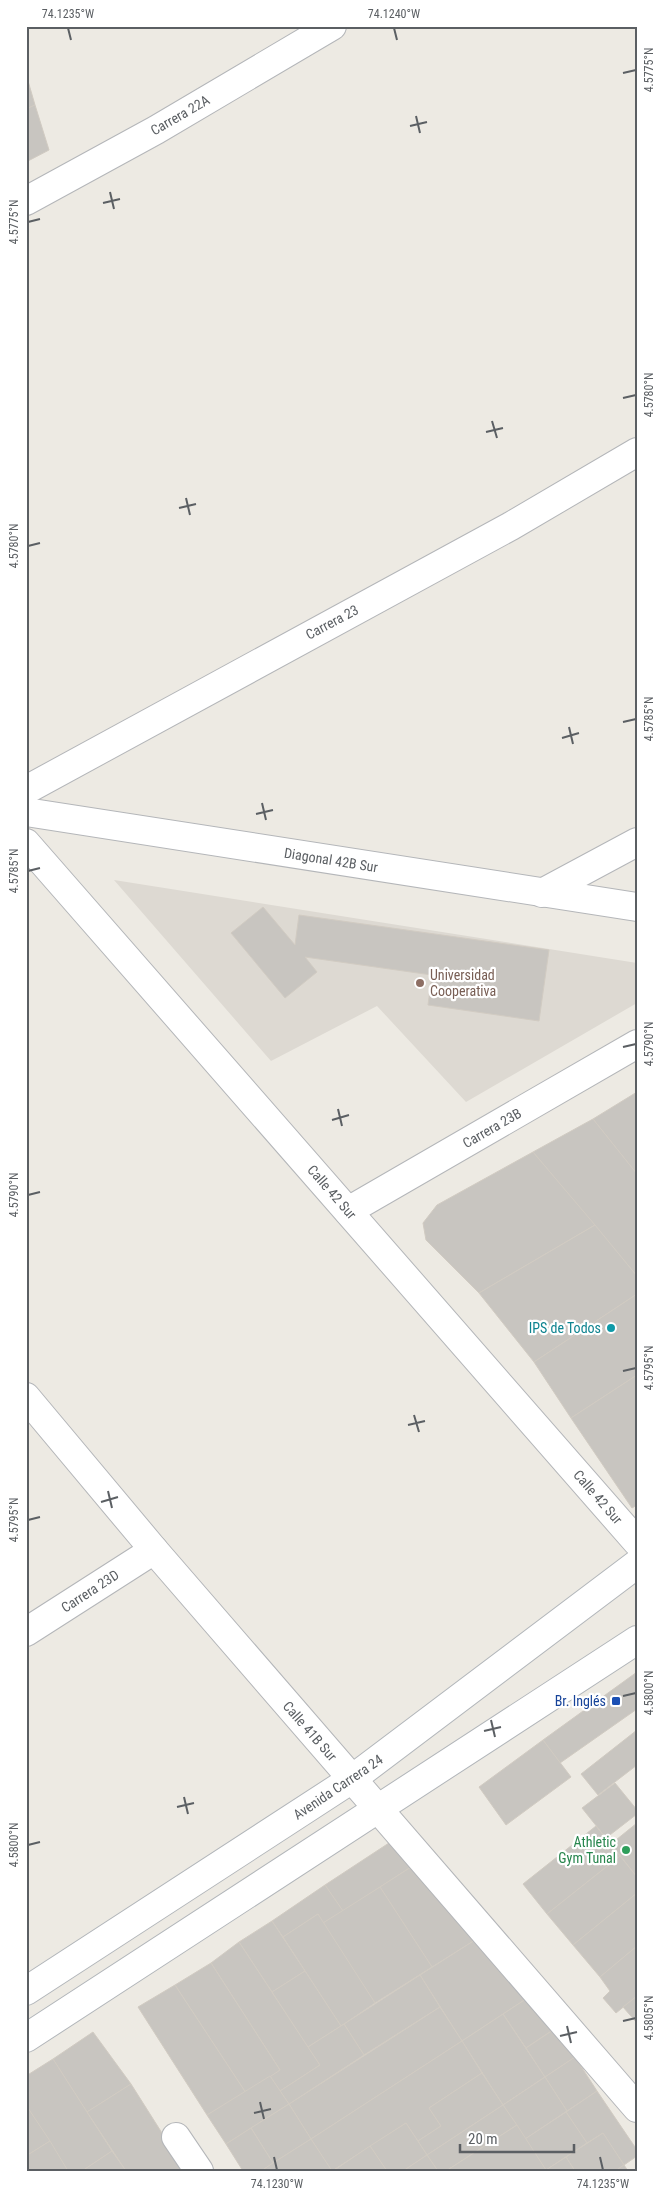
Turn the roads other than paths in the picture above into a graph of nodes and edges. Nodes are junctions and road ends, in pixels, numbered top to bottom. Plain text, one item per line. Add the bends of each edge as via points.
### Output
1 (332, 26) edge
2 (26, 201) edge
3 (637, 452) edge
4 (26, 790) edge
5 (26, 812) edge
6 (637, 842) edge
7 (26, 843) edge
8 (542, 892) junction
9 (637, 907) edge
10 (637, 1044) edge
11 (348, 1211) junction
12 (26, 1397) edge
13 (637, 1542) edge
14 (154, 1550) junction
15 (637, 1564) edge
16 (26, 1632) edge
17 (637, 1640) edge
18 (352, 1779) junction
19 (378, 1809) junction
20 (26, 1991) edge
21 (26, 2038) edge
22 (637, 2108) edge
23 (176, 2138) dead end
24 (200, 2171) edge

1 - 2 street, Carrera 22A via 156,130
3 - 4 street, Carrera 23 via 511,526
5 - 8 street, Diagonal 42B Sur
6 - 8 street
7 - 11 street, Calle 42 Sur
8 - 9 street, Diagonal 42B Sur
10 - 11 street, Carrera 23B
11 - 13 street, Calle 42 Sur
12 - 14 street, Calle 41B Sur
14 - 16 street, Carrera 23D
14 - 18 street, Calle 41B Sur
15 - 18 street, Avenida Carrera 24
17 - 19 street
18 - 19 street, Calle 41B Sur
18 - 20 street, Avenida Carrera 24
19 - 21 street
19 - 22 street, Calle 41B Sur
23 - 24 street

